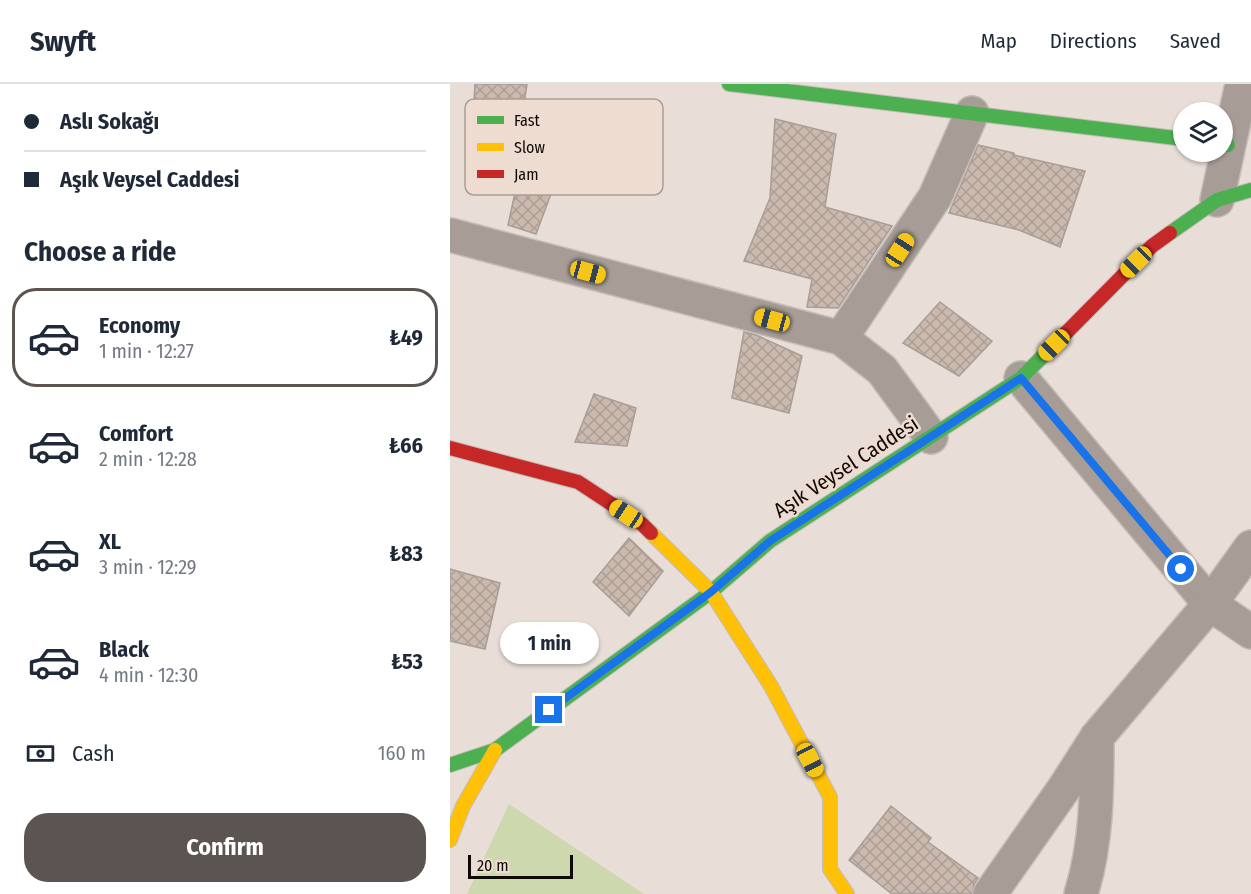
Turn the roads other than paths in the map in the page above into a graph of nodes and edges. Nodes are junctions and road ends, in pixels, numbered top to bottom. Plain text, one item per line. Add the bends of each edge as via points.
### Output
1 (729, 84) edge
2 (1242, 84) edge
3 (840, 91) edge
4 (972, 113) junction
5 (1233, 118) edge
6 (1173, 138) edge
7 (1223, 162) edge
8 (1251, 190) edge
9 (1217, 200) junction
10 (450, 236) edge
11 (841, 338) junction
12 (1021, 378) junction
13 (931, 437) junction
14 (450, 448) edge
15 (1251, 547) edge
16 (711, 592) junction
17 (1210, 604) junction
18 (1251, 632) edge
19 (1097, 737) junction
20 (495, 750) junction
21 (450, 765) edge
22 (450, 840) edge
23 (847, 894) edge
24 (990, 894) edge
25 (1081, 894) edge

1 - 3 street
2 - 5 street
3 - 4 street
4 - 6 street
4 - 11 street via 935,197
7 - 9 street
8 - 9 street, Aşık Veysel Caddesi
9 - 12 street, Aşık Veysel Caddesi via 1152,246
10 - 11 street
11 - 13 street via 882,370
12 - 13 street, Aşık Veysel Caddesi
12 - 17 street
13 - 16 street, Aşık Veysel Caddesi via 770,541
14 - 16 street via 578,482 642,524
15 - 17 street
16 - 20 street, Aşık Veysel Caddesi
16 - 23 street via 771,686 830,797 830,869
17 - 18 street
17 - 19 street
19 - 24 street
19 - 25 street via 1097,802
20 - 21 street, Aşık Veysel Caddesi
20 - 22 street via 463,806

